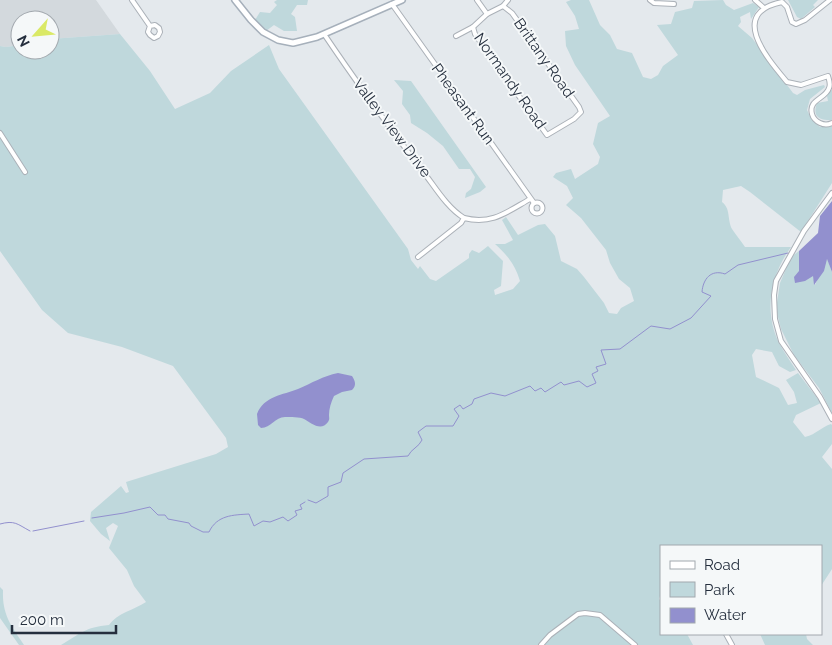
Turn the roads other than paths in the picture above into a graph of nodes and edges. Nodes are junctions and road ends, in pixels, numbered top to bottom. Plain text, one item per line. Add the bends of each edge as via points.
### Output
1 (132, 0) edge
2 (235, 0) edge
3 (402, 0) edge
4 (477, 0) edge
5 (508, 0) edge
6 (650, 0) edge
7 (755, 0) edge
8 (830, 0) edge
9 (392, 4) junction
10 (674, 4) dead end
11 (503, 6) junction
12 (764, 8) junction
13 (487, 14) junction
14 (150, 26) dead end
15 (473, 27) junction
16 (324, 34) junction
17 (456, 36) dead end
18 (832, 124) edge
19 (0, 133) edge
20 (547, 134) joint
21 (25, 172) dead end
22 (832, 193) edge
23 (530, 199) junction
24 (534, 203) dead end
25 (464, 218) junction
26 (418, 257) dead end
27 (832, 419) edge
28 (542, 645) edge
29 (635, 645) edge

1 - 14 street
2 - 16 street via 263,32 278,40 292,43
3 - 9 street
4 - 13 street
5 - 11 street
6 - 10 street
7 - 12 street
8 - 12 street via 796,24 782,2
9 - 16 street
9 - 23 street, Pheasant Run
11 - 13 street
11 - 20 street, Brittany Road via 512,13 581,113
12 - 18 street via 754,24 757,40 787,82 801,85 828,76 829,89 815,101 812,111 819,123
13 - 15 street
15 - 17 street
15 - 20 street, Normandy Road
16 - 25 street, Valley View Drive via 368,99 449,205
19 - 21 street
22 - 27 street via 776,280 774,307 781,341
23 - 24 street, Pheasant Run
23 - 25 street via 493,219
25 - 26 street
28 - 29 street via 578,614 585,613 600,615

